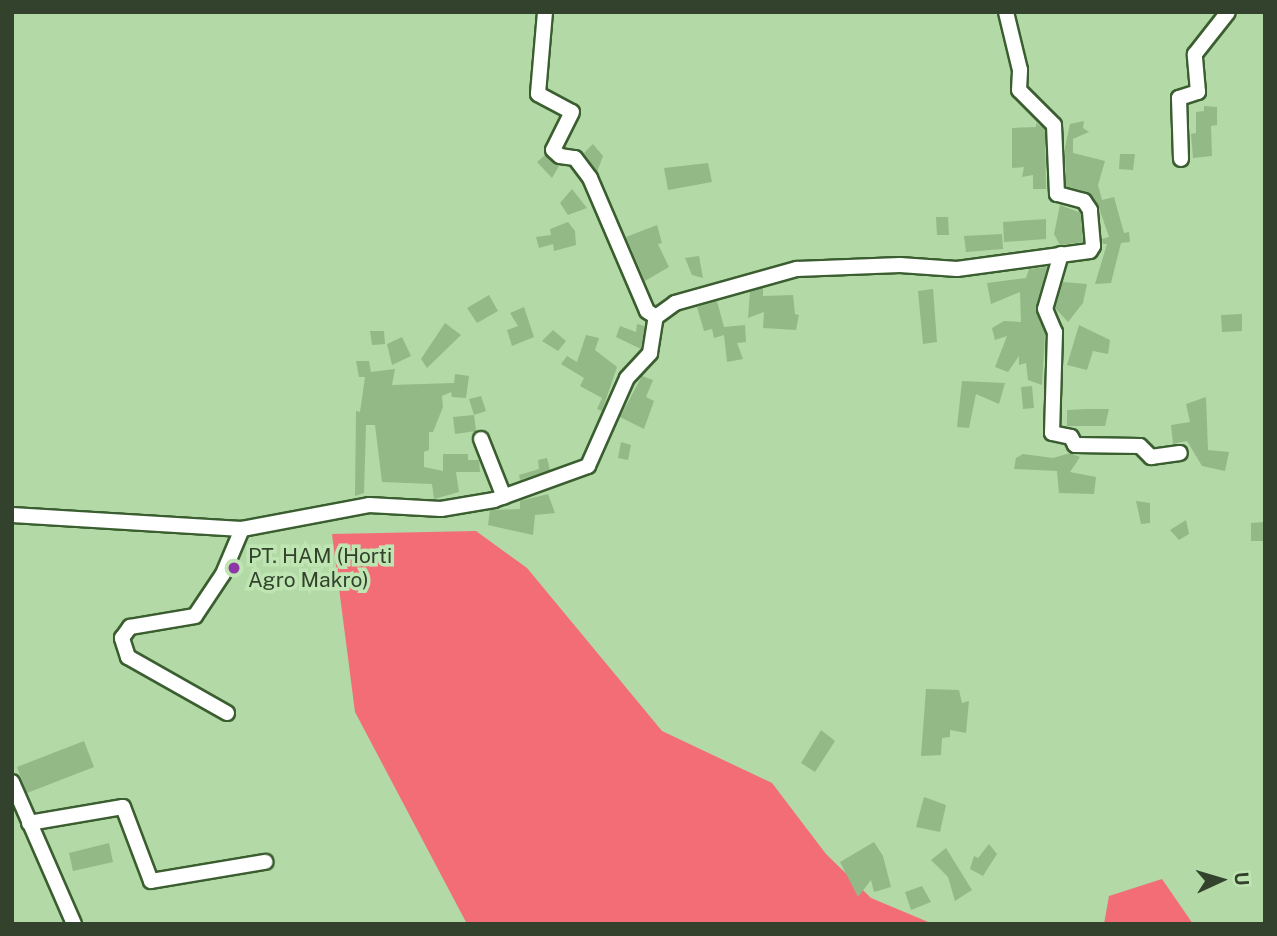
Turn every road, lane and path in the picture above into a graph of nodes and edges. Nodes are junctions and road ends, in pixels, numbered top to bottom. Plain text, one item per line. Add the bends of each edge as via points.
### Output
1 (545, 12) edge
2 (1006, 12) edge
3 (1228, 12) edge
4 (1181, 159) dead end
5 (1060, 254) junction
6 (656, 317) junction
7 (481, 439) dead end
8 (1180, 453) dead end
9 (503, 497) junction
10 (12, 515) edge
11 (242, 528) junction
12 (227, 713) dead end
13 (12, 782) edge
14 (29, 823) junction
15 (265, 862) dead end
16 (74, 924) edge

1 - 6 street via 538,94 572,112 553,150 575,158 590,177 648,312
2 - 5 street via 1020,70 1019,90 1054,125 1057,194 1084,201 1090,210 1093,246 1080,254
3 - 4 street via 1195,54 1198,92 1179,98
5 - 6 street via 957,269 900,265 797,269 692,297
5 - 8 street via 1045,309 1055,331 1052,433 1071,437 1075,445 1140,446 1151,457
6 - 9 street via 650,354 626,378 588,466
7 - 9 street
9 - 11 street via 441,509 369,505
10 - 11 street
11 - 12 street via 223,574 195,616 130,627 122,638 128,657
13 - 14 street
14 - 15 street via 125,808 153,881
14 - 16 street

